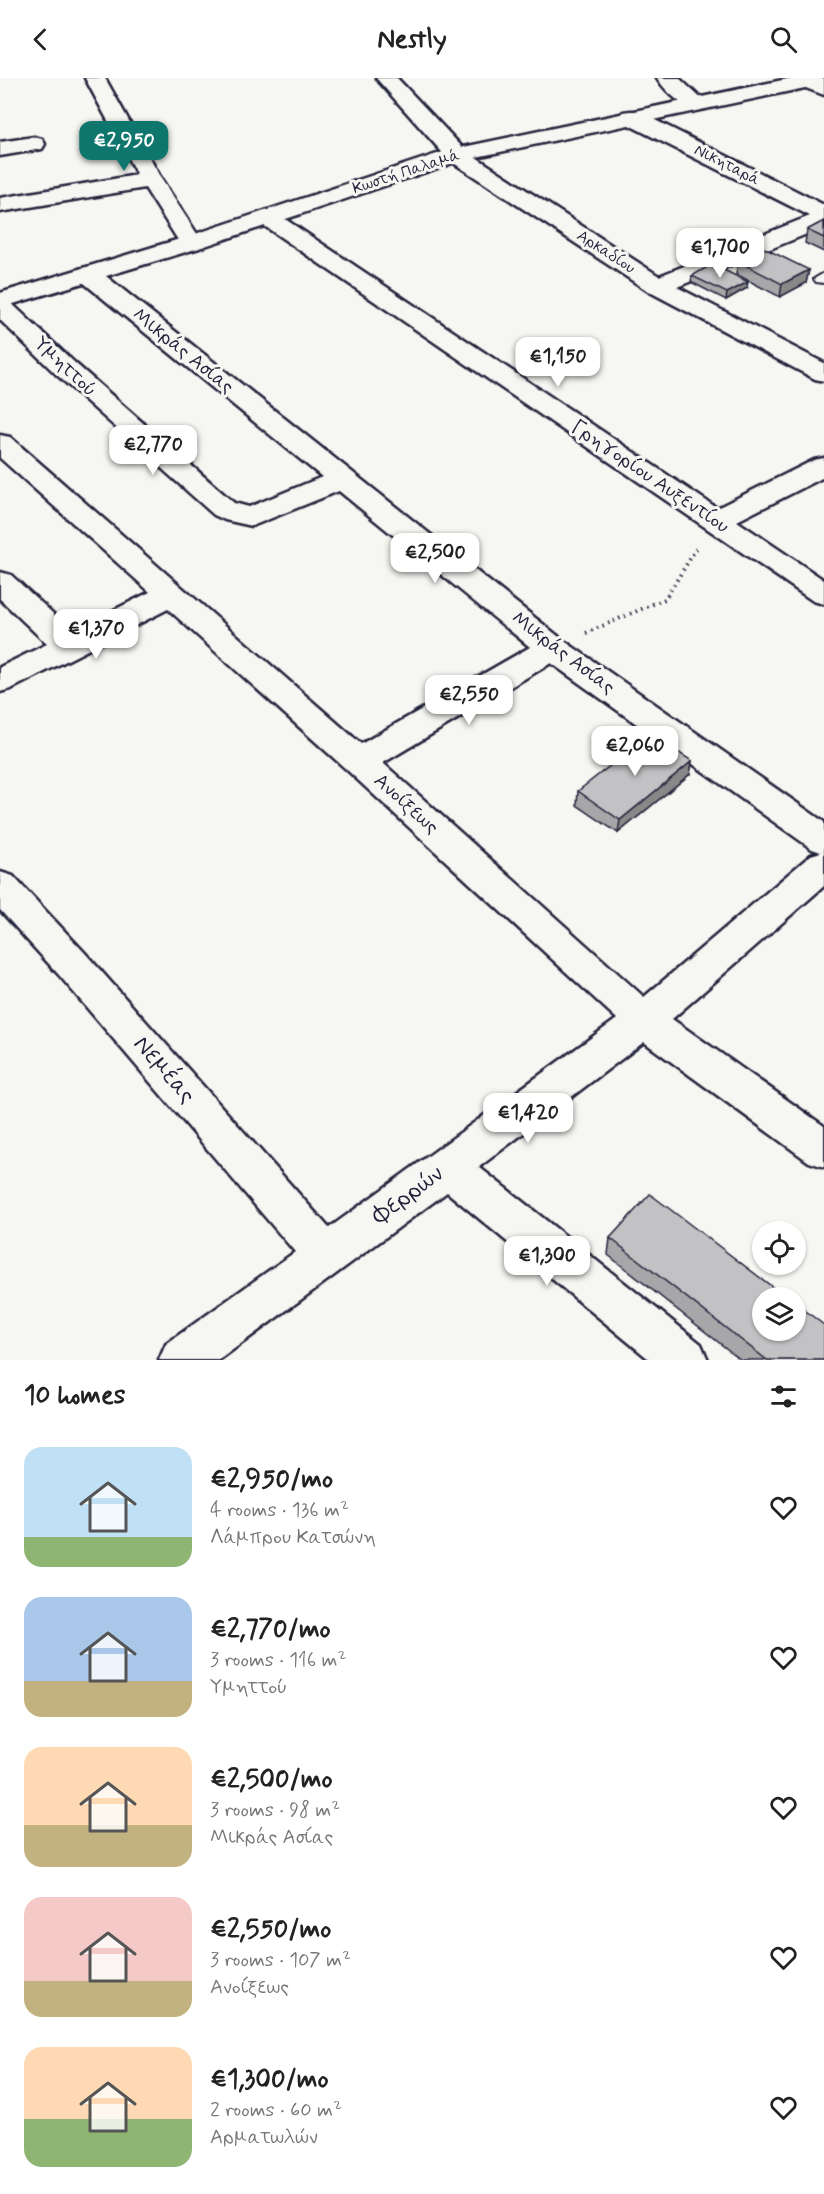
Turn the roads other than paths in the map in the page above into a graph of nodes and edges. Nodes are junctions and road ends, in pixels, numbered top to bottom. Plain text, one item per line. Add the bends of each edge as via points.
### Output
1 (95, 78) edge
2 (386, 78) edge
3 (667, 78) edge
4 (817, 82) edge
5 (695, 103) junction
6 (631, 117) junction
7 (34, 144) dead end
8 (0, 149) edge
9 (457, 155) junction
10 (151, 180) junction
11 (0, 206) edge
12 (824, 214) edge
13 (268, 218) junction
14 (824, 219) edge
15 (191, 243) junction
16 (88, 274) junction
17 (657, 286) junction
18 (0, 301) edge
19 (0, 306) edge
20 (824, 374) edge
21 (0, 443) edge
22 (824, 466) edge
23 (343, 479) junction
24 (714, 521) junction
25 (0, 582) edge
26 (824, 594) edge
27 (170, 595) junction
28 (69, 645) junction
29 (552, 648) junction
30 (0, 681) edge
31 (359, 761) junction
32 (824, 840) edge
33 (824, 865) edge
34 (0, 886) edge
35 (644, 1020) junction
36 (824, 1149) edge
37 (448, 1167) junction
38 (325, 1255) junction
39 (182, 1360) edge
40 (685, 1360) edge

1 - 10 street
2 - 9 street, Αρκαδίου
3 - 5 street
4 - 5 street, Κωστή Παλαμά
5 - 6 street, Κωστή Παλαμά
6 - 9 street, Κωστή Παλαμά
6 - 12 street, Νικηταρά
7 - 8 street
9 - 13 street, Κωστή Παλαμά
9 - 17 street, Αρκαδίου
10 - 11 street
10 - 15 street
13 - 15 street, Κωστή Παλαμά
13 - 24 street, Γρηγορίου Αυξεντίου
14 - 17 street
15 - 16 street, Κωστή Παλαμά
16 - 18 street, Κωστή Παλαμά
16 - 23 street, Μικράς Ασίας
17 - 20 street, Αρκαδίου
19 - 23 street, Υμηττού via 224,509 252,517
21 - 27 street, Ανοίξεως
22 - 24 street
23 - 29 street, Μικράς Ασίας
24 - 26 street, Γρηγορίου Αυξεντίου
25 - 28 street
27 - 28 street
27 - 31 street, Ανοίξεως
28 - 30 street
29 - 31 street
29 - 32 street, Μικράς Ασίας
31 - 35 street, Ανοίξεως
33 - 35 street, Φερρών
34 - 38 street, Νεμέας
35 - 36 street, Ανοίξεως
35 - 37 street, Φερρών
37 - 38 street, Φερρών
37 - 40 street
38 - 39 street, Φερρών

